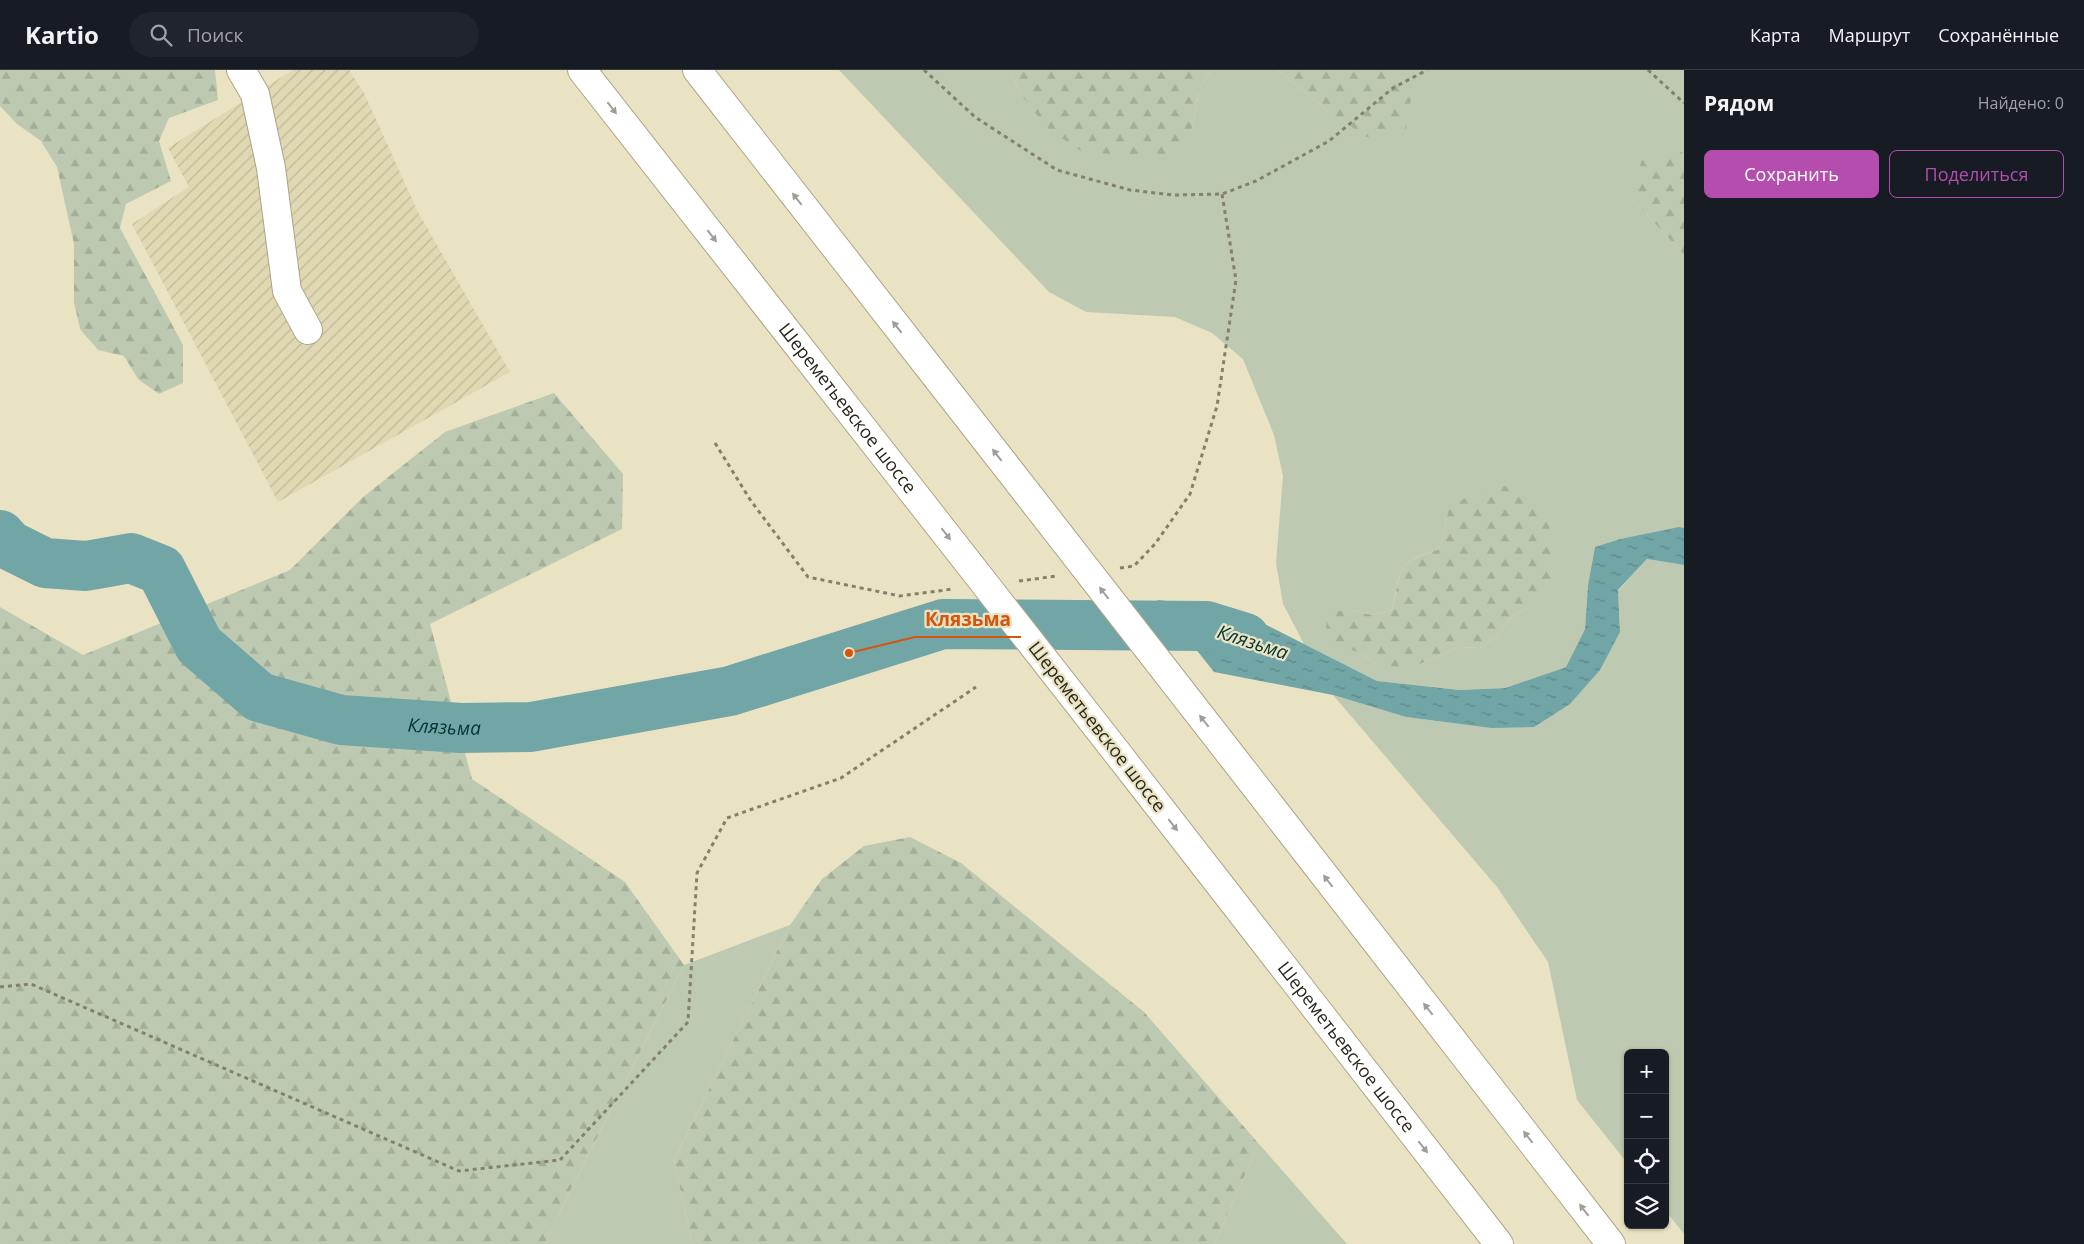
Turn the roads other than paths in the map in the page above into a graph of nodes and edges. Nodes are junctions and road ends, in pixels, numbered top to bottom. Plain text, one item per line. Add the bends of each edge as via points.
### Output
1 (241, 70) edge
2 (582, 70) edge
3 (697, 70) edge
4 (308, 330) dead end
5 (1500, 1244) edge
6 (1611, 1244) edge

1 - 4 main road via 255,94 271,168 287,290
2 -> 5 main road, Шереметьевское шоссе, bridge
6 -> 3 main road, bridge

